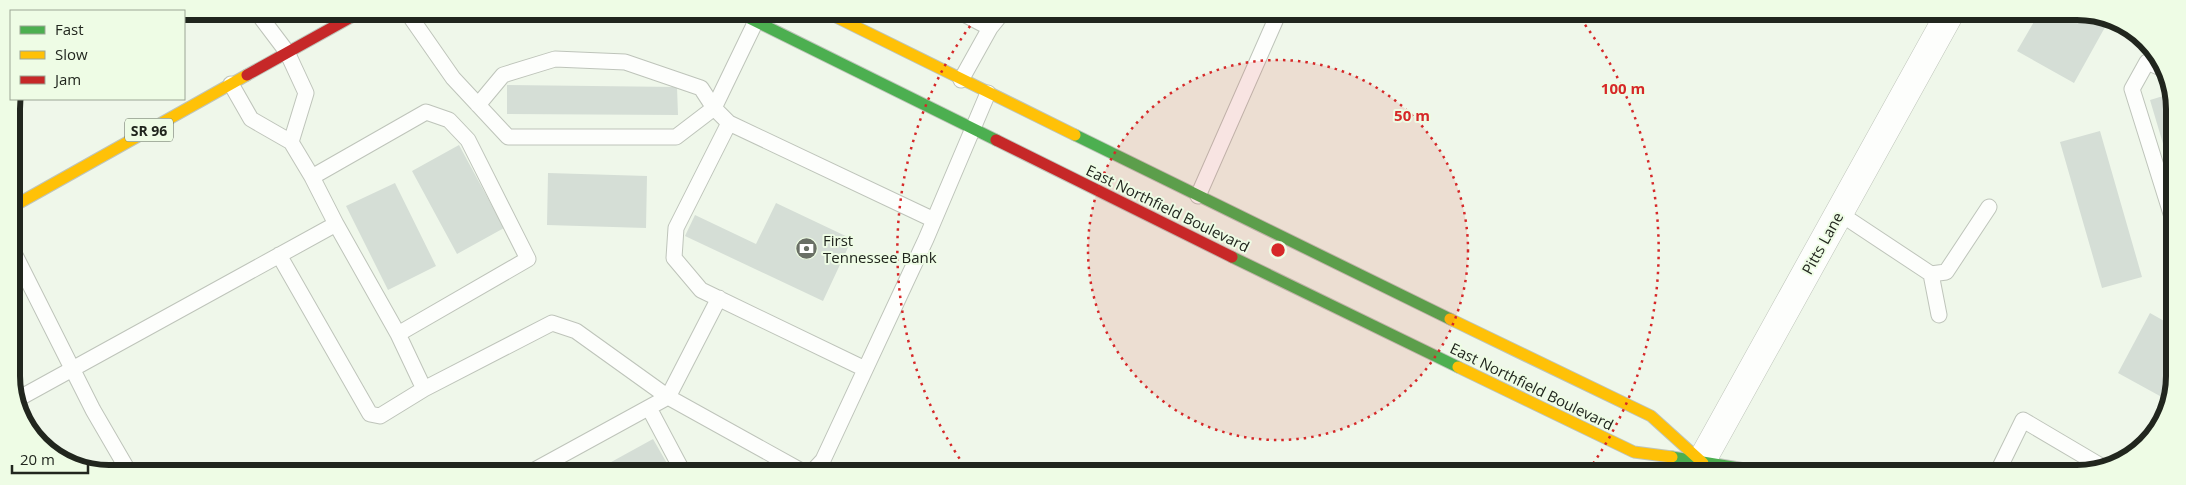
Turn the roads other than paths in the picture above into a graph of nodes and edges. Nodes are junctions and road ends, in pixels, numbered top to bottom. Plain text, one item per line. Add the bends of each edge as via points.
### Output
1 (263, 20) edge
2 (347, 20) edge
3 (413, 20) edge
4 (843, 20) edge
5 (858, 20) edge
6 (975, 20) edge
7 (996, 20) edge
8 (1276, 20) edge
9 (1946, 20) edge
10 (756, 21) joint
11 (855, 26) junction
12 (990, 28) junction
13 (287, 52) junction
14 (2154, 65) edge
15 (961, 80) junction
16 (231, 84) junction
17 (988, 93) junction
18 (478, 105) junction
19 (714, 108) junction
20 (729, 123) junction
21 (974, 128) junction
22 (291, 142) junction
23 (312, 177) junction
24 (1198, 196) junction
25 (2166, 198) edge
26 (20, 203) edge
27 (1989, 207) dead end
28 (1839, 213) junction
29 (934, 220) junction
30 (336, 224) junction
31 (280, 255) junction
32 (20, 265) edge
33 (1930, 274) junction
34 (1339, 292) dead end
35 (719, 298) junction
36 (1332, 306) junction
37 (1939, 315) dead end
38 (398, 334) junction
39 (865, 369) junction
40 (72, 370) junction
41 (424, 389) junction
42 (23, 396) edge
43 (668, 397) junction
44 (649, 408) junction
45 (2095, 463) edge
46 (125, 465) edge
47 (544, 465) edge
48 (679, 465) edge
49 (792, 465) edge
50 (818, 465) edge
51 (1686, 465) edge
52 (1698, 465) edge
53 (1704, 465) edge
54 (2001, 465) edge

1 - 13 lane
2 - 13 main road, SR 96
3 - 18 lane via 453,78
4 - 11 main road, East Northfield Boulevard
5 - 11 lane
6 - 12 lane
7 - 12 lane
8 - 24 lane
9 - 28 street, Pitts Lane
10 - 19 lane
10 - 21 main road, East Northfield Boulevard
11 - 15 main road, East Northfield Boulevard
12 - 15 lane
13 - 16 main road, SR 96
13 - 22 lane via 306,93
14 - 25 lane via 2147,62 2132,89
15 - 17 main road, East Northfield Boulevard
16 - 22 lane via 251,119
16 - 26 main road, SR 96
17 - 21 lane
17 - 24 main road, East Northfield Boulevard
18 - 19 lane via 508,137 676,137
18 - 19 lane via 503,75 555,59 625,62 701,88
19 - 20 lane
20 - 29 lane
20 - 35 lane via 676,228 674,258 701,290
21 - 29 lane
21 - 36 main road, East Northfield Boulevard
22 - 23 lane
23 - 30 lane
23 - 38 lane via 426,112 449,120 468,140 528,259
24 - 52 main road, East Northfield Boulevard via 1348,274 1651,416
27 - 33 lane via 1946,272
28 - 33 lane
28 - 53 street, Pitts Lane
29 - 39 lane
30 - 31 lane
30 - 38 lane
31 - 40 lane
31 - 41 lane via 370,414 380,416
32 - 40 lane
33 - 37 lane
34 - 36 main road
35 - 39 lane
35 - 43 lane
36 - 51 main road, East Northfield Boulevard via 1634,452
38 - 41 lane
39 - 50 lane
40 - 42 lane
40 - 46 lane
41 - 43 lane via 552,323 576,331
43 - 44 lane
43 - 49 lane
44 - 47 lane
44 - 48 lane
45 - 54 lane via 2023,420

